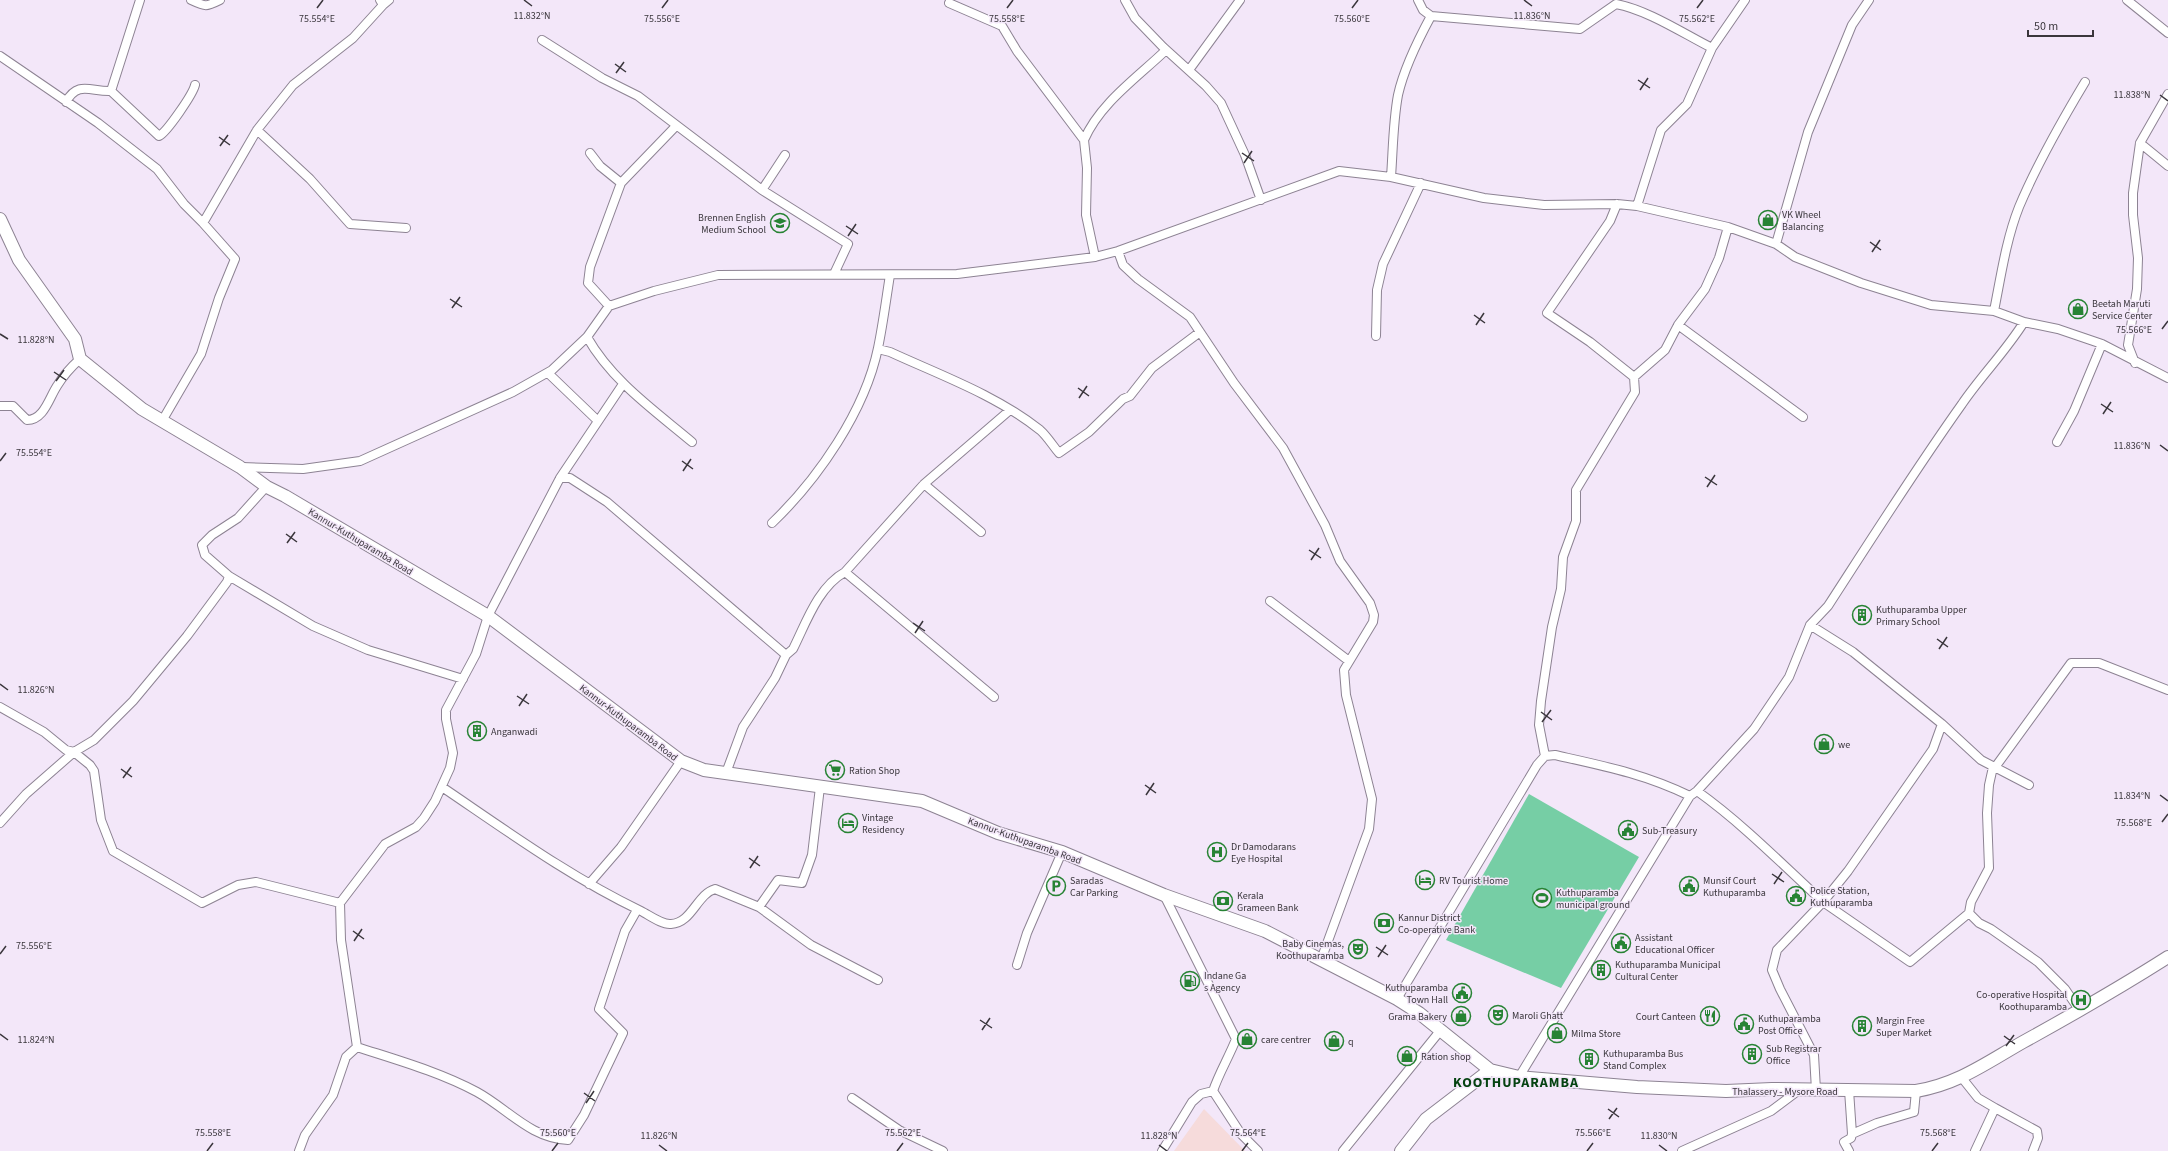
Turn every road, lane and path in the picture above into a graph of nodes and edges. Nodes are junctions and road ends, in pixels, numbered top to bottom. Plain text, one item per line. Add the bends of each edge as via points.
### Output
1 (140, 0) edge
2 (191, 0) edge
3 (220, 0) edge
4 (1125, 0) edge
5 (1240, 0) edge
6 (1418, 0) edge
7 (1745, 0) edge
8 (1869, 0) edge
9 (2127, 0) edge
10 (384, 2) edge
11 (949, 3) dead end
12 (1431, 16) junction
13 (2168, 33) edge
14 (542, 40) dead end
15 (1712, 48) junction
16 (1166, 50) junction
17 (0, 56) edge
18 (1189, 70) junction
19 (2085, 82) dead end
20 (195, 85) dead end
21 (111, 91) junction
22 (2168, 94) edge
23 (66, 102) junction
24 (676, 126) junction
25 (257, 130) junction
26 (1084, 140) junction
27 (2140, 143) junction
28 (590, 153) dead end
29 (785, 155) dead end
30 (2168, 166) edge
31 (1391, 177) junction
32 (621, 183) junction
33 (1422, 183) junction
34 (762, 190) junction
35 (1261, 200) junction
36 (1617, 204) junction
37 (1637, 206) junction
38 (0, 219) edge
39 (203, 223) junction
40 (1728, 227) junction
41 (406, 228) dead end
42 (1776, 244) junction
43 (1118, 251) junction
44 (1095, 257) junction
45 (834, 274) junction
46 (890, 276) junction
47 (609, 306) junction
48 (1994, 311) junction
49 (2024, 322) junction
50 (1678, 326) junction
51 (1200, 332) junction
52 (1376, 336) dead end
53 (587, 337) junction
54 (2102, 344) junction
55 (878, 349) junction
56 (80, 359) junction
57 (2135, 363) junction
58 (548, 373) junction
59 (1634, 377) junction
60 (2168, 378) edge
61 (623, 384) junction
62 (0, 406) edge
63 (1010, 410) junction
64 (1803, 417) dead end
65 (162, 421) junction
66 (598, 421) junction
67 (692, 442) dead end
68 (2057, 442) dead end
69 (240, 467) junction
70 (560, 478) junction
71 (924, 484) junction
72 (266, 487) junction
73 (772, 523) dead end
74 (981, 532) dead end
75 (845, 572) junction
76 (229, 576) junction
77 (1270, 601) dead end
78 (488, 616) junction
79 (1810, 625) junction
80 (786, 656) junction
81 (1349, 661) junction
82 (462, 680) junction
83 (2168, 690) edge
84 (994, 697) dead end
85 (0, 707) edge
86 (1942, 724) junction
87 (74, 752) junction
88 (1545, 756) junction
89 (681, 761) junction
90 (1995, 767) junction
91 (726, 772) junction
92 (2029, 785) dead end
93 (442, 787) junction
94 (820, 787) junction
95 (1694, 794) junction
96 (0, 822) edge
97 (1062, 852) junction
98 (589, 884) junction
99 (1164, 895) junction
100 (340, 902) junction
101 (1822, 902) junction
102 (759, 907) junction
103 (637, 910) junction
104 (1969, 913) junction
105 (2168, 957) edge
106 (1321, 960) junction
107 (1017, 965) dead end
108 (878, 980) dead end
109 (1396, 999) junction
110 (2080, 1011) junction
111 (1440, 1031) junction
112 (357, 1047) junction
113 (1490, 1070) junction
114 (1519, 1077) junction
115 (1962, 1078) junction
116 (1799, 1090) junction
117 (1816, 1090) junction
118 (1849, 1090) junction
119 (1213, 1091) junction
120 (1916, 1091) junction
121 (852, 1098) dead end
122 (1995, 1108) junction
123 (1852, 1134) junction
124 (299, 1151) edge
125 (942, 1151) edge
126 (1162, 1151) edge
127 (1258, 1151) edge
128 (1343, 1151) edge
129 (1401, 1151) edge
130 (1682, 1151) edge
131 (1849, 1151) edge
132 (1975, 1151) edge
133 (2033, 1151) edge

1 - 21 street
2 - 3 street via 210,6
4 - 16 street via 1135,18
5 - 18 street
6 - 12 street via 1423,10
7 - 15 street
8 - 42 street via 1852,25 1808,132
9 - 13 street
10 - 25 street via 353,38 293,85
11 - 26 street via 1002,26 1018,52
12 - 15 street via 1580,29 1616,4 1651,17
12 - 31 street via 1418,39 1399,93
14 - 24 street via 602,78 638,96
15 - 37 street via 1687,104 1661,130
16 - 18 street
16 - 26 street via 1111,102
17 - 23 street
18 - 35 street via 1221,103 1245,155
19 - 48 street via 2019,207 2009,240
20 - 21 street via 172,122 159,136
21 - 23 street via 82,88 75,90
22 - 27 street
23 - 39 street via 157,168 184,204
24 - 32 street
24 - 34 street
25 - 39 street
25 - 41 street via 310,180 350,224
26 - 44 street via 1087,168 1086,215
27 - 30 street
27 - 57 street via 2133,192 2138,258 2137,289 2128,345
28 - 32 street via 600,166
29 - 34 street
31 - 33 street
31 - 35 street via 1339,171
32 - 47 street via 590,267 588,283
33 - 36 street via 1484,198 1544,205
33 - 52 street via 1383,264 1377,290
34 - 45 street via 848,244
35 - 43 street
36 - 37 street
36 - 59 street via 1610,221 1547,313 1590,342
37 - 40 street
38 - 56 main road via 19,260 75,339
39 - 65 street via 235,259 201,354
40 - 42 street
40 - 50 street via 1719,258 1705,289
42 - 48 street via 1796,257 1910,299 1931,305
43 - 44 street
43 - 51 street via 1123,265 1190,317
44 - 46 street via 957,274
45 - 46 street
45 - 47 street via 718,275 654,291
46 - 55 street
47 - 53 street
48 - 49 street
49 - 54 street via 2058,329
49 - 79 street via 2016,336 1976,383 1828,606
50 - 59 street via 1665,350
50 - 64 street
51 - 63 street via 1152,368 1130,396 1123,399 1089,432 1059,453 1041,430
51 - 81 street via 1234,383 1283,448 1325,525 1340,561 1370,603 1374,622
53 - 58 street
53 - 61 street via 597,356
54 - 57 street
54 - 68 street via 2074,411
55 - 63 street via 890,352
55 - 73 street via 862,394 842,437 789,507
56 - 62 street via 57,385 37,418 27,420 13,406
56 - 65 main road, Kannur-Kuthuparamba Road via 142,409
57 - 60 street
58 - 66 street
58 - 69 street via 513,392 360,461 303,469
59 - 88 street via 1635,392 1576,490 1576,521 1563,557 1561,589 1540,701 1539,725
61 - 66 street
61 - 67 street
63 - 71 street
65 - 69 main road, Kannur-Kuthuparamba Road
66 - 70 street
69 - 72 main road, Kannur-Kuthuparamba Road
70 - 78 street
70 - 80 street via 570,478 607,502
71 - 74 street
71 - 75 street
72 - 76 street via 238,518 202,545 205,555
72 - 78 main road, Kannur-Kuthuparamba Road
75 - 80 street via 839,575 818,599 793,649
75 - 84 street
76 - 82 street via 313,626 368,650
76 - 87 street via 187,636 133,701 94,740
77 - 81 street
78 - 82 street via 476,654
78 - 89 main road, Kannur-Kuthuparamba Road
79 - 86 street via 1853,652
79 - 95 street via 1789,677 1754,729
80 - 91 street via 743,727
81 - 106 street via 1344,670 1346,695 1372,799 1369,829
82 - 93 street via 446,710 452,753 450,768
83 - 90 street via 2099,663 2071,663
85 - 87 street via 44,732 66,750
86 - 90 street via 1981,760
86 - 101 street via 1933,749 1848,871
87 - 96 street via 26,794
87 - 100 street via 94,771 101,820 112,851 127,861 202,903 238,885 256,882
88 - 95 street via 1555,755 1626,770
88 - 109 street via 1537,765
89 - 91 main road, Kannur-Kuthuparamba Road via 704,770
89 - 98 street via 621,847
90 - 92 street
90 - 104 street via 1989,785 1987,813 1989,868 1971,902
91 - 94 main road, Kannur-Kuthuparamba Road
93 - 98 street via 570,874
93 - 100 street via 424,818 406,834 384,844
94 - 97 main road, Kannur-Kuthuparamba Road via 922,802 998,833
94 - 102 street via 812,855 802,883 778,880
95 - 101 street via 1721,808
95 - 114 street
97 - 99 main road, Kannur-Kuthuparamba Road
97 - 107 street via 1027,933
98 - 103 street
99 - 106 main road, Kannur-Kuthuparamba Road via 1265,931
99 - 119 street via 1236,1039
100 - 112 street via 341,940
101 - 104 street via 1910,962
101 - 117 street via 1777,950 1772,970 1814,1055
102 - 103 street via 715,889 709,891 685,918 671,924
102 - 108 street via 811,945
103 - 112 street via 625,931 599,1009 623,1032 584,1115 568,1140 553,1139 532,1130 478,1092 408,1063
104 - 110 street via 1979,923 2038,962 2065,989
105 - 110 main road, Thalassery - Mysore Road
106 - 109 main road, Kannur-Kuthuparamba Road
109 - 111 main road, Kannur-Kuthuparamba Road via 1419,1013
110 - 115 main road, Thalassery - Mysore Road
111 - 113 main road, Kannur-Kuthuparamba Road
111 - 128 street
112 - 124 street via 346,1056 333,1095 305,1135
113 - 114 main road, Thalassery - Mysore Road
113 - 129 main road via 1426,1119
114 - 116 main road, Thalassery - Mysore Road via 1719,1091
115 - 120 main road, Thalassery - Mysore Road
115 - 122 street via 1978,1098
116 - 117 main road, Thalassery - Mysore Road
116 - 130 street via 1771,1111
117 - 118 main road, Thalassery - Mysore Road
118 - 120 main road, Thalassery - Mysore Road
118 - 123 street
119 - 126 street via 1201,1094 1192,1102
119 - 127 street via 1241,1134
120 - 123 street via 1914,1112 1877,1123
121 - 125 street via 899,1130
122 - 132 street
122 - 133 street via 2037,1131 2038,1138
123 - 131 street via 1851,1138 1844,1142

